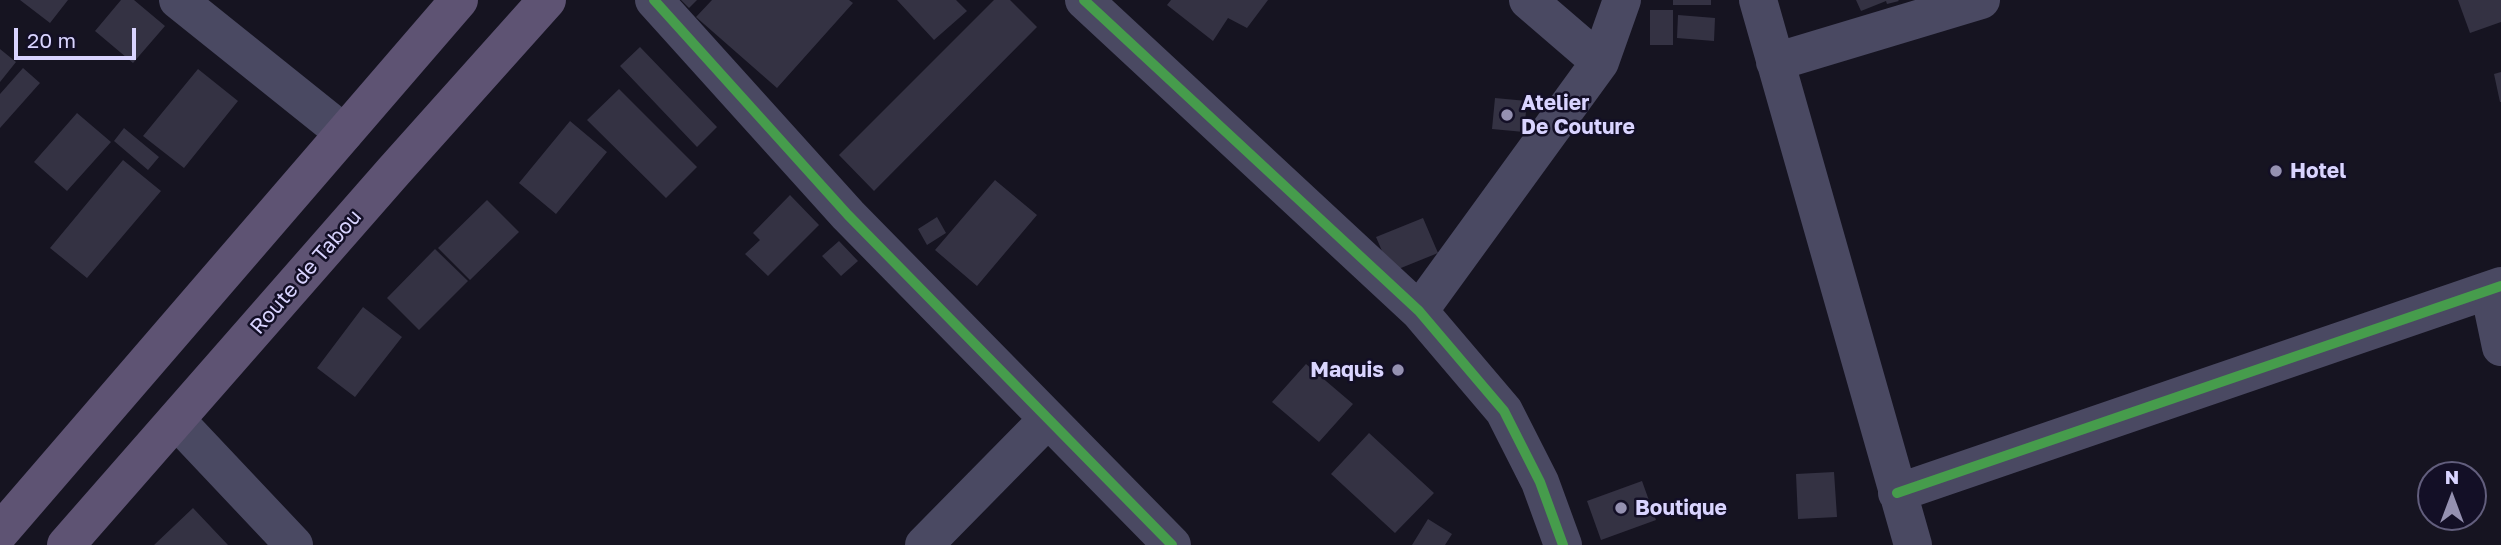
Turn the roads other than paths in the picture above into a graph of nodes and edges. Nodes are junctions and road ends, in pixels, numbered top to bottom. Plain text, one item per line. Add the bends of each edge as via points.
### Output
1 (178, 0) edge
2 (459, 0) edge
3 (547, 0) edge
4 (654, 0) edge
5 (1084, 0) edge
6 (1528, 0) edge
7 (1622, 0) edge
8 (1758, 0) edge
9 (1981, 0) edge
10 (1600, 62) junction
11 (1775, 62) junction
12 (344, 133) junction
13 (2495, 288) edge
14 (1419, 311) junction
15 (2501, 347) edge
16 (1048, 419) junction
17 (176, 420) junction
18 (1897, 493) junction
19 (0, 532) edge
20 (1559, 543) edge
21 (66, 545) edge
22 (294, 545) edge
23 (924, 545) edge
24 (1172, 545) edge
25 (1913, 545) edge

1 - 12 street
2 - 12 main road
3 - 17 main road, Route de Tabou
4 - 16 street via 848,215
5 - 14 street
6 - 10 street
7 - 10 street
8 - 11 street
9 - 11 street
10 - 14 street
11 - 18 street
12 - 19 main road
13 - 15 street
13 - 18 street
14 - 20 street via 1504,411 1541,482
16 - 23 street
16 - 24 street
17 - 21 main road, Route de Tabou
17 - 22 street
18 - 25 street

